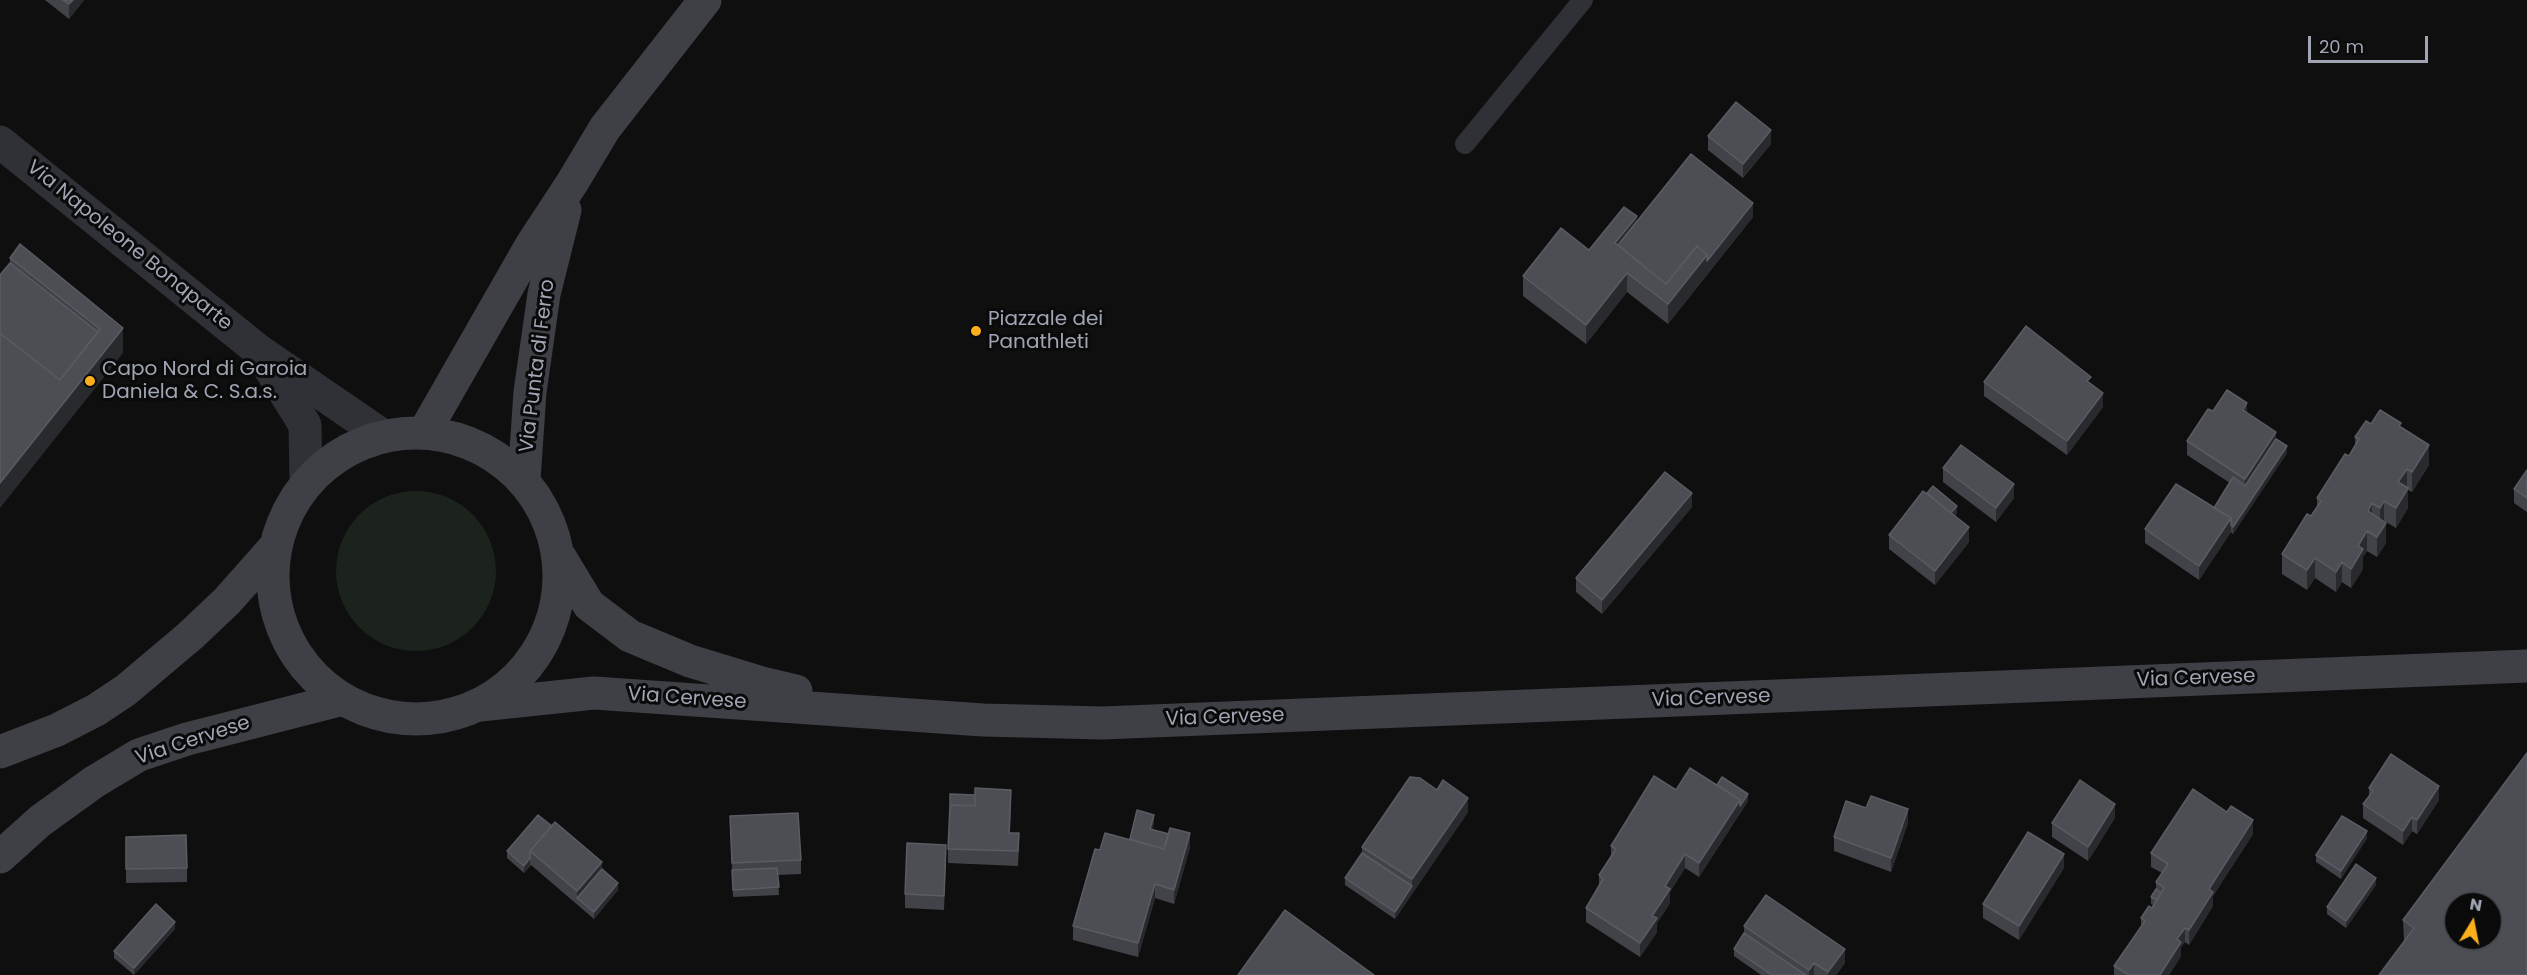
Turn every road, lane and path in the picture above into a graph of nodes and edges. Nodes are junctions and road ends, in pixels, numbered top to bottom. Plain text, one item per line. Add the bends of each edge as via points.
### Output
1 (705, 0) edge
2 (1583, 0) edge
3 (0, 142) edge
4 (1465, 144) dead end
5 (572, 183) junction
6 (258, 350) junction
7 (425, 431) junction
8 (382, 435) junction
9 (524, 480) junction
10 (306, 482) junction
11 (274, 548) junction
12 (560, 556) junction
13 (2527, 666) edge
14 (343, 699) junction
15 (480, 705) junction
16 (894, 713) junction
17 (0, 752) edge
18 (0, 857) edge

1 - 5 main road, Via Punta di Ferro via 604,128
2 - 4 lane
3 - 6 street, Via Napoleone Bonaparte
5 - 7 main road, Via Punta di Ferro via 532,244
5 - 9 main road, Via Punta di Ferro via 544,294 530,392
6 - 8 street, Via Napoleone Bonaparte
6 - 10 street, Via Napoleone Bonaparte via 305,425
7 - 8 main road, Via Cervese
7 - 9 main road, Via Cervese via 484,448
8 - 10 main road, Via Cervese via 348,448
9 - 12 main road, Via Cervese via 550,519
10 - 11 main road, Via Cervese via 285,515
11 - 14 main road, Via Cervese via 273,591 288,641 303,664
11 - 17 main road, Via Cervese via 227,601 126,690 57,730
12 - 15 main road, Via Cervese via 559,599 543,644 513,682
12 - 16 main road, Via Cervese via 589,604 630,636 690,661 762,683
13 - 16 main road, Via Cervese via 1102,723
14 - 15 main road, Via Cervese via 369,711 405,719 444,717
14 - 18 main road, Via Cervese via 139,755 40,821
15 - 16 main road, Via Cervese via 594,693

